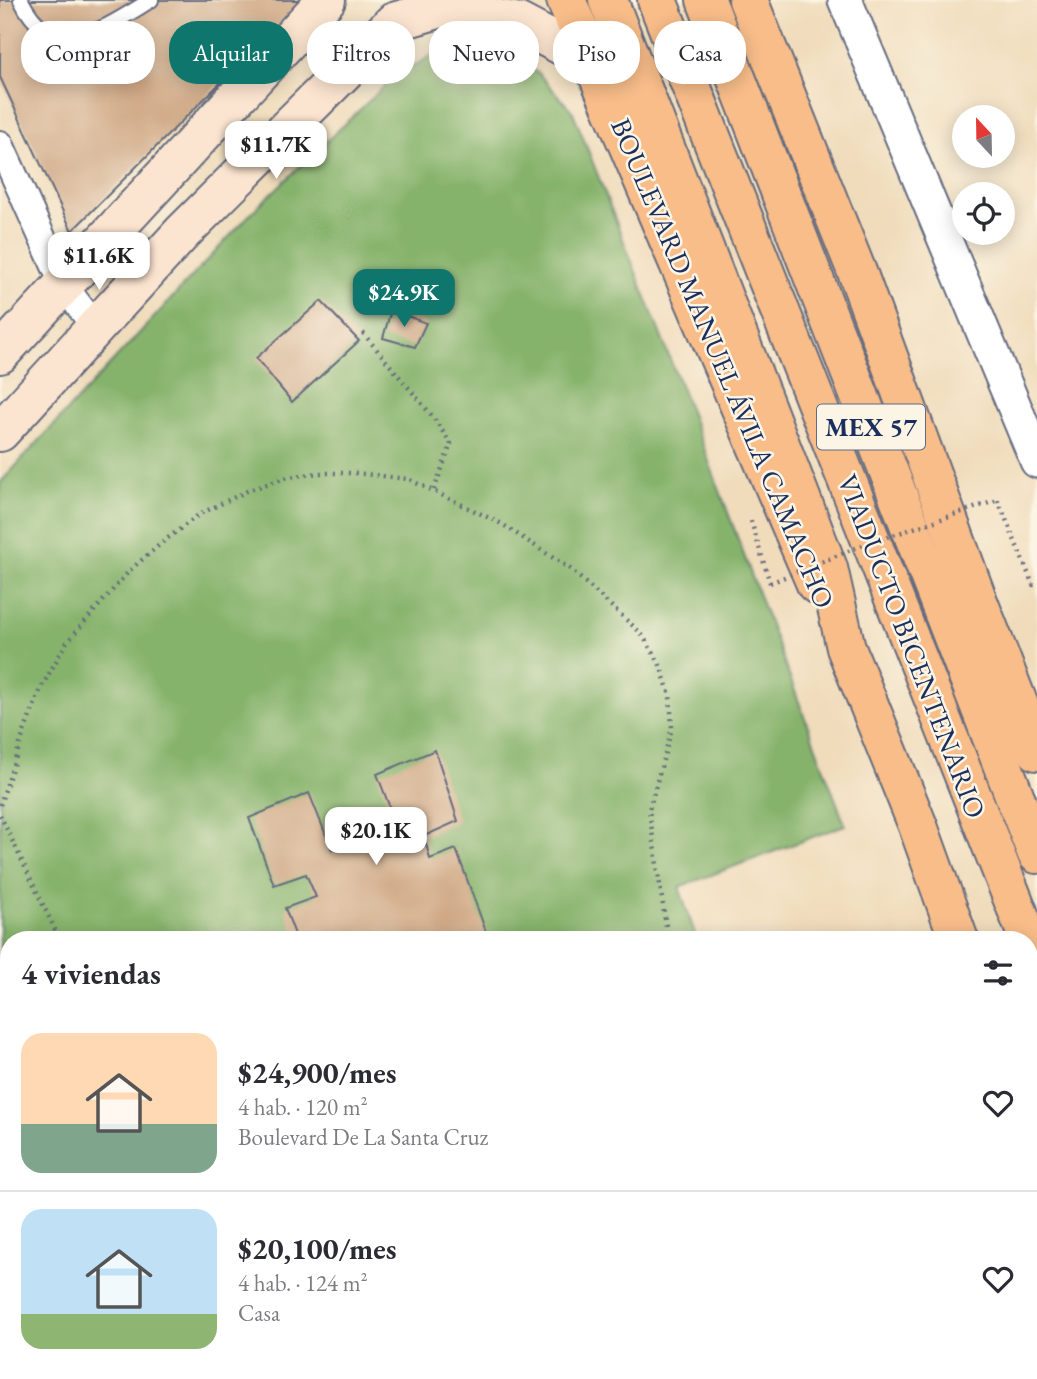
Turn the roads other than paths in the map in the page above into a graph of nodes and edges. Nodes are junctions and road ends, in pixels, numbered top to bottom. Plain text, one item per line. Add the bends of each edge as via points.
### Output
1 (21, 0) edge
2 (151, 0) edge
3 (326, 0) edge
4 (566, 0) edge
5 (608, 0) edge
6 (657, 0) edge
7 (706, 0) edge
8 (748, 0) edge
9 (845, 0) edge
10 (389, 11) edge
11 (576, 21) edge
12 (553, 41) edge
13 (604, 84) edge
14 (0, 144) edge
15 (64, 286) junction
16 (96, 328) junction
17 (0, 354) edge
18 (0, 432) edge
19 (1037, 461) edge
20 (846, 649) junction
21 (1037, 751) edge
22 (1037, 854) edge
23 (955, 931) edge
24 (1025, 931) edge

1 - 2 lane via 48,33 74,39 105,28
3 - 15 main road
4 - 11 main road, BOULEVARD MANUEL ÁVILA CAMACHO
5 - 20 main road, BOULEVARD MANUEL ÁVILA CAMACHO / MEX 57 via 828,568
6 - 24 main road, VIADUCTO BICENTENARIO
7 - 22 main road, MEX 57
8 - 21 main road via 859,277
9 - 19 street
10 - 12 main road via 441,8 519,23
10 - 16 main road
13 - 20 main road, BOULEVARD MANUEL ÁVILA CAMACHO
14 - 15 street
15 - 16 street
15 - 17 main road
16 - 18 main road
20 - 23 main road, BOULEVARD MANUEL ÁVILA CAMACHO / MEX 57

